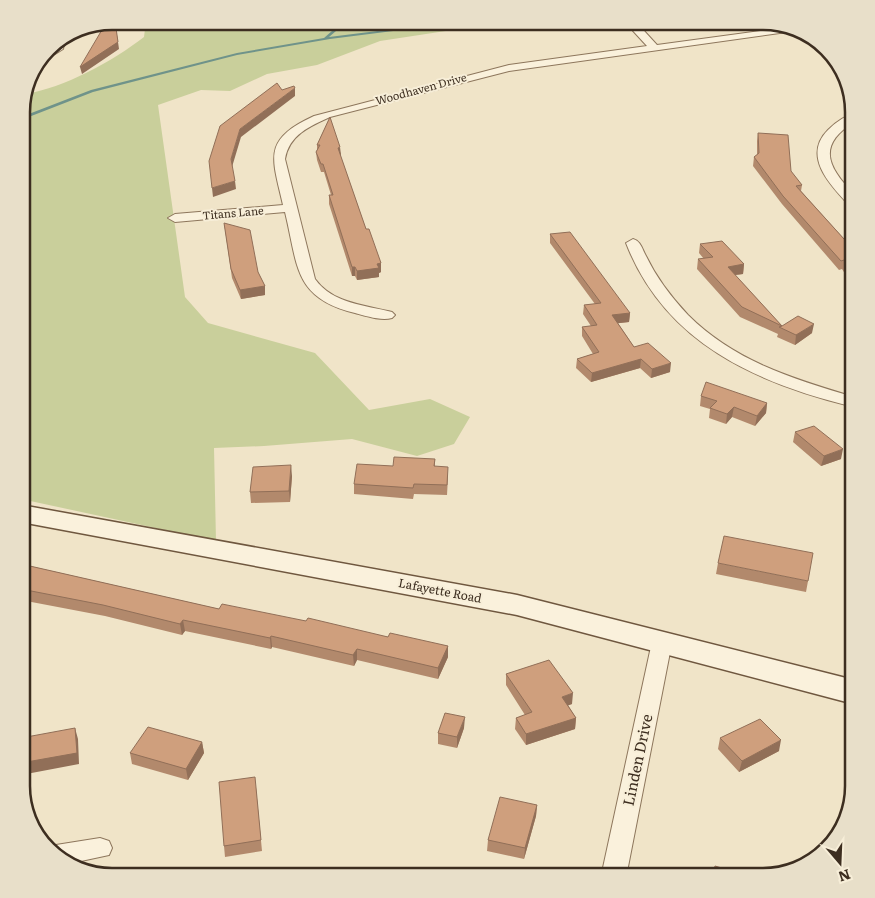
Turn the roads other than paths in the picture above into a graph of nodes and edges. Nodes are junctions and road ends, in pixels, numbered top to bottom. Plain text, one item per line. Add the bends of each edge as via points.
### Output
1 (637, 30) edge
2 (777, 32) edge
3 (654, 48) junction
4 (845, 124) edge
5 (845, 194) edge
6 (291, 208) junction
7 (176, 218) dead end
8 (633, 243) dead end
9 (387, 314) dead end
10 (845, 399) edge
11 (30, 515) edge
12 (662, 642) junction
13 (845, 690) edge
14 (100, 848) dead end
15 (66, 853) edge
16 (615, 868) edge

1 - 3 street
2 - 3 street, Woodhaven Drive
3 - 6 street, Woodhaven Drive via 484,73 314,120 292,134 279,150
4 - 5 street via 830,135 821,152 826,170
6 - 7 street, Titans Lane
6 - 9 street, Woodhaven Drive via 308,279 313,287 338,303
8 - 10 street via 640,262 669,303 706,342 781,381
11 - 12 main road, Lafayette Road via 517,605
12 - 13 main road, Lafayette Road
12 - 16 street, Linden Drive
14 - 15 street

